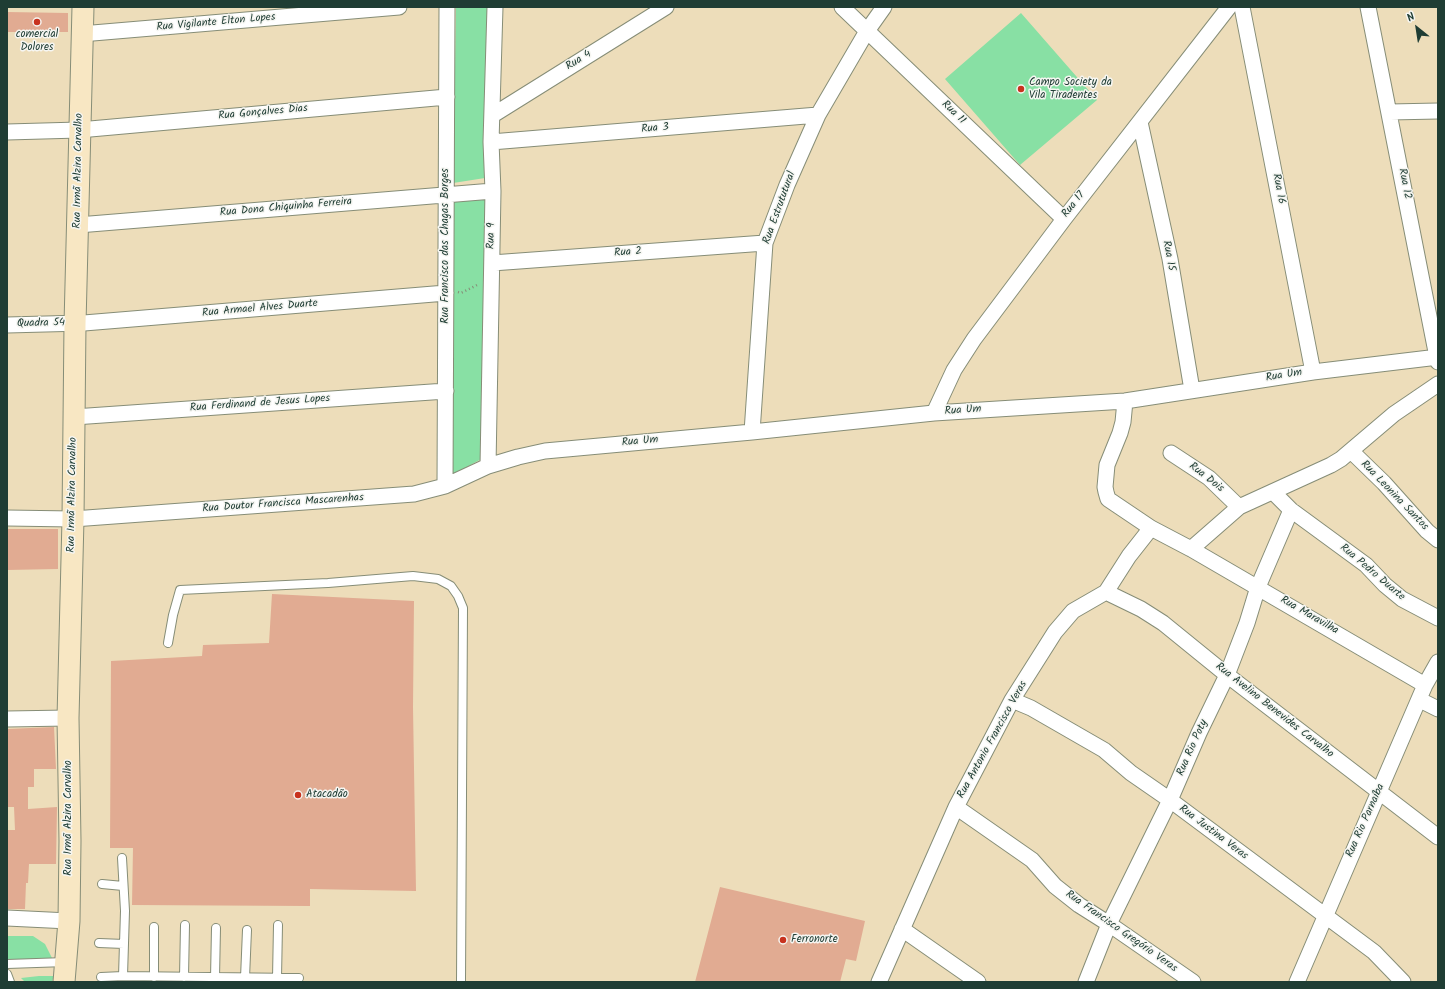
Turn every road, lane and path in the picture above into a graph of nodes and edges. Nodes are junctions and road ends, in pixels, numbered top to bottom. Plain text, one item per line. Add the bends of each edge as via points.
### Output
1 (82, 7) edge
2 (399, 7) edge
3 (448, 7) edge
4 (495, 7) edge
5 (666, 7) edge
6 (842, 7) edge
7 (884, 7) edge
8 (1229, 7) edge
9 (1242, 7) edge
10 (1368, 7) edge
11 (866, 31) junction
12 (81, 34) junction
13 (447, 97) junction
14 (1438, 111) edge
15 (1390, 112) junction
16 (493, 115) junction
17 (818, 115) junction
18 (1140, 122) junction
19 (79, 130) junction
20 (7, 132) edge
21 (491, 142) junction
22 (493, 191) junction
23 (447, 195) junction
24 (1064, 219) junction
25 (78, 225) junction
26 (765, 243) junction
27 (491, 270) junction
28 (446, 293) junction
29 (75, 324) junction
30 (7, 325) edge
31 (1438, 359) edge
32 (1313, 372) junction
33 (1438, 384) edge
34 (1192, 390) junction
35 (446, 391) junction
36 (1125, 401) junction
37 (934, 413) junction
38 (74, 417) junction
39 (752, 432) junction
40 (1351, 451) junction
41 (1171, 453) dead end
42 (488, 466) junction
43 (445, 486) junction
44 (1273, 492) junction
45 (1239, 507) junction
46 (1291, 510) junction
47 (7, 518) edge
48 (73, 519) junction
49 (1151, 528) junction
50 (1438, 540) edge
51 (1191, 549) junction
52 (1258, 587) junction
53 (1106, 592) junction
54 (1438, 618) edge
55 (168, 643) dead end
56 (1438, 662) edge
57 (1228, 675) junction
58 (1425, 685) junction
59 (1012, 700) junction
60 (1420, 700) junction
61 (1438, 709) edge
62 (68, 718) junction
63 (7, 719) edge
64 (1379, 792) junction
65 (1170, 800) junction
66 (956, 807) junction
67 (1438, 837) edge
68 (122, 858) dead end
69 (102, 884) dead end
70 (124, 886) junction
71 (1324, 916) junction
72 (7, 918) edge
73 (68, 921) junction
74 (1109, 924) junction
75 (185, 925) dead end
76 (278, 925) dead end
77 (154, 927) dead end
78 (216, 928) dead end
79 (902, 929) junction
80 (247, 930) dead end
81 (99, 943) dead end
82 (124, 944) junction
83 (7, 964) edge
84 (65, 972) edge
85 (7, 974) edge
86 (123, 976) junction
87 (101, 977) dead end
88 (154, 977) junction
89 (184, 977) junction
90 (216, 978) junction
91 (245, 978) junction
92 (277, 978) junction
93 (299, 978) dead end
94 (10, 982) edge
95 (461, 982) edge
96 (879, 982) edge
97 (978, 982) edge
98 (1086, 982) edge
99 (1193, 982) edge
100 (1297, 982) edge
101 (1403, 982) edge

1 - 12 street, Rua Irmã Alzira Carvalho
2 - 12 street, Rua Vigilante Elton Lopes
3 - 13 street, Rua Francisco das Chagas Borges
4 - 16 street, Rua 9
5 - 16 street, Rua 4
6 - 11 street, Rua 11
7 - 11 street, Rua Estrututural
8 - 18 street, Rua 17
9 - 32 street, Rua 16
10 - 15 street, Rua 12
11 - 17 street, Rua Estrututural
11 - 24 street, Rua 11
12 - 19 street, Rua Irmã Alzira Carvalho
13 - 19 street, Rua Gonçalves Dias
13 - 23 street, Rua Francisco das Chagas Borges
14 - 15 street
15 - 31 street, Rua 12
16 - 21 street, Rua 9
17 - 21 street, Rua 3
17 - 26 street, Rua Estrututural via 786,185
18 - 24 street, Rua 17
18 - 34 street, Rua 15 via 1170,259
19 - 20 street, Rua Gonçalves Dias
19 - 25 street, Rua Irmã Alzira Carvalho
21 - 22 street, Rua 9
22 - 23 street, Rua Dona Chiquinha Ferreira
22 - 27 street, Rua 9
23 - 25 street, Rua Dona Chiquinha Ferreira
23 - 28 street, Rua Francisco das Chagas Borges
24 - 37 street, Rua 17 via 974,339 954,370
25 - 29 street, Rua Irmã Alzira Carvalho
26 - 27 street, Rua 2
26 - 39 street, Rua Estrututural
27 - 28 path via 461,293 455,290
27 - 42 street, Rua 9
28 - 29 street, Rua Armael Alves Duarte
28 - 35 street, Rua Francisco das Chagas Borges
29 - 30 street, Quadra 54
29 - 38 street, Rua Irmã Alzira Carvalho
31 - 32 street, Rua Um
32 - 34 street, Rua Um
33 - 40 street via 1394,414
34 - 36 street, Rua Um
35 - 38 street, Rua Ferdinand de Jesus Lopes
35 - 43 street, Rua Francisco das Chagas Borges
36 - 37 street, Rua Um
36 - 49 street via 1123,422 1106,466 1106,492 1108,499
37 - 39 street, Rua Um
38 - 48 street, Rua Irmã Alzira Carvalho
39 - 42 street, Rua Um via 545,451
40 - 44 street via 1331,465
40 - 50 street, Rua Leonina Santos
41 - 45 street, Rua Dois via 1209,478
42 - 43 street, Rua Doutor Francisca Mascarenhas
43 - 48 street, Rua Doutor Francisca Mascarenhas via 414,494 363,499
44 - 45 street
44 - 46 street, Rua Pedro Duarte
45 - 51 street
46 - 52 street, Rua Rio Poty
46 - 54 street, Rua Pedro Duarte via 1366,566 1402,599
47 - 48 street, Rua Doutor Francisca Mascarenhas
48 - 62 street, Rua Irmã Alzira Carvalho
49 - 51 street, Rua Maravilha
49 - 53 street, Rua Antonio Francisco Veras
51 - 52 street, Rua Maravilha
52 - 57 street, Rua Rio Poty via 1248,624
52 - 58 street, Rua Maravilha
53 - 57 street, Rua Avelino Benevides Carvalho via 1163,623
53 - 59 street, Rua Antonio Francisco Veras via 1073,611 1065,620
55 - 95 lane via 180,590 413,576 438,579 451,586 463,608
56 - 58 street, Rua Rio Parnaíba
57 - 64 street, Rua Avelino Benevides Carvalho
57 - 65 street, Rua Rio Poty
58 - 60 street, Rua Rio Parnaíba
59 - 65 street, Rua Justina Veras via 1031,708 1104,750 1131,773
59 - 66 street, Rua Antonio Francisco Veras
60 - 61 street
60 - 64 street, Rua Rio Parnaíba
62 - 63 street
62 - 73 street, Rua Irmã Alzira Carvalho
64 - 67 street, Rua Avelino Benevides Carvalho
64 - 71 street, Rua Rio Parnaíba
65 - 71 street, Rua Justina Veras
65 - 74 street, Rua Rio Poty
66 - 74 street, Rua Francisco Gregório Veras via 1032,860 1055,886
66 - 79 street, Rua Antonio Francisco Veras
68 - 70 lane
69 - 70 lane
70 - 82 lane
71 - 100 street, Rua Rio Parnaíba
71 - 101 street, Rua Justina Veras via 1374,952
72 - 73 street
73 - 84 street, Rua Irmã Alzira Carvalho
74 - 98 street, Rua Rio Poty
74 - 99 street, Rua Francisco Gregório Veras
75 - 89 lane
76 - 92 lane
77 - 88 lane
78 - 90 lane
79 - 96 street, Rua Antonio Francisco Veras
79 - 97 street
80 - 91 lane
81 - 82 lane
82 - 86 lane
83 - 84 lane
85 - 94 lane
86 - 87 lane
86 - 88 lane
88 - 89 lane
89 - 90 lane
90 - 91 lane
91 - 92 lane
92 - 93 lane

